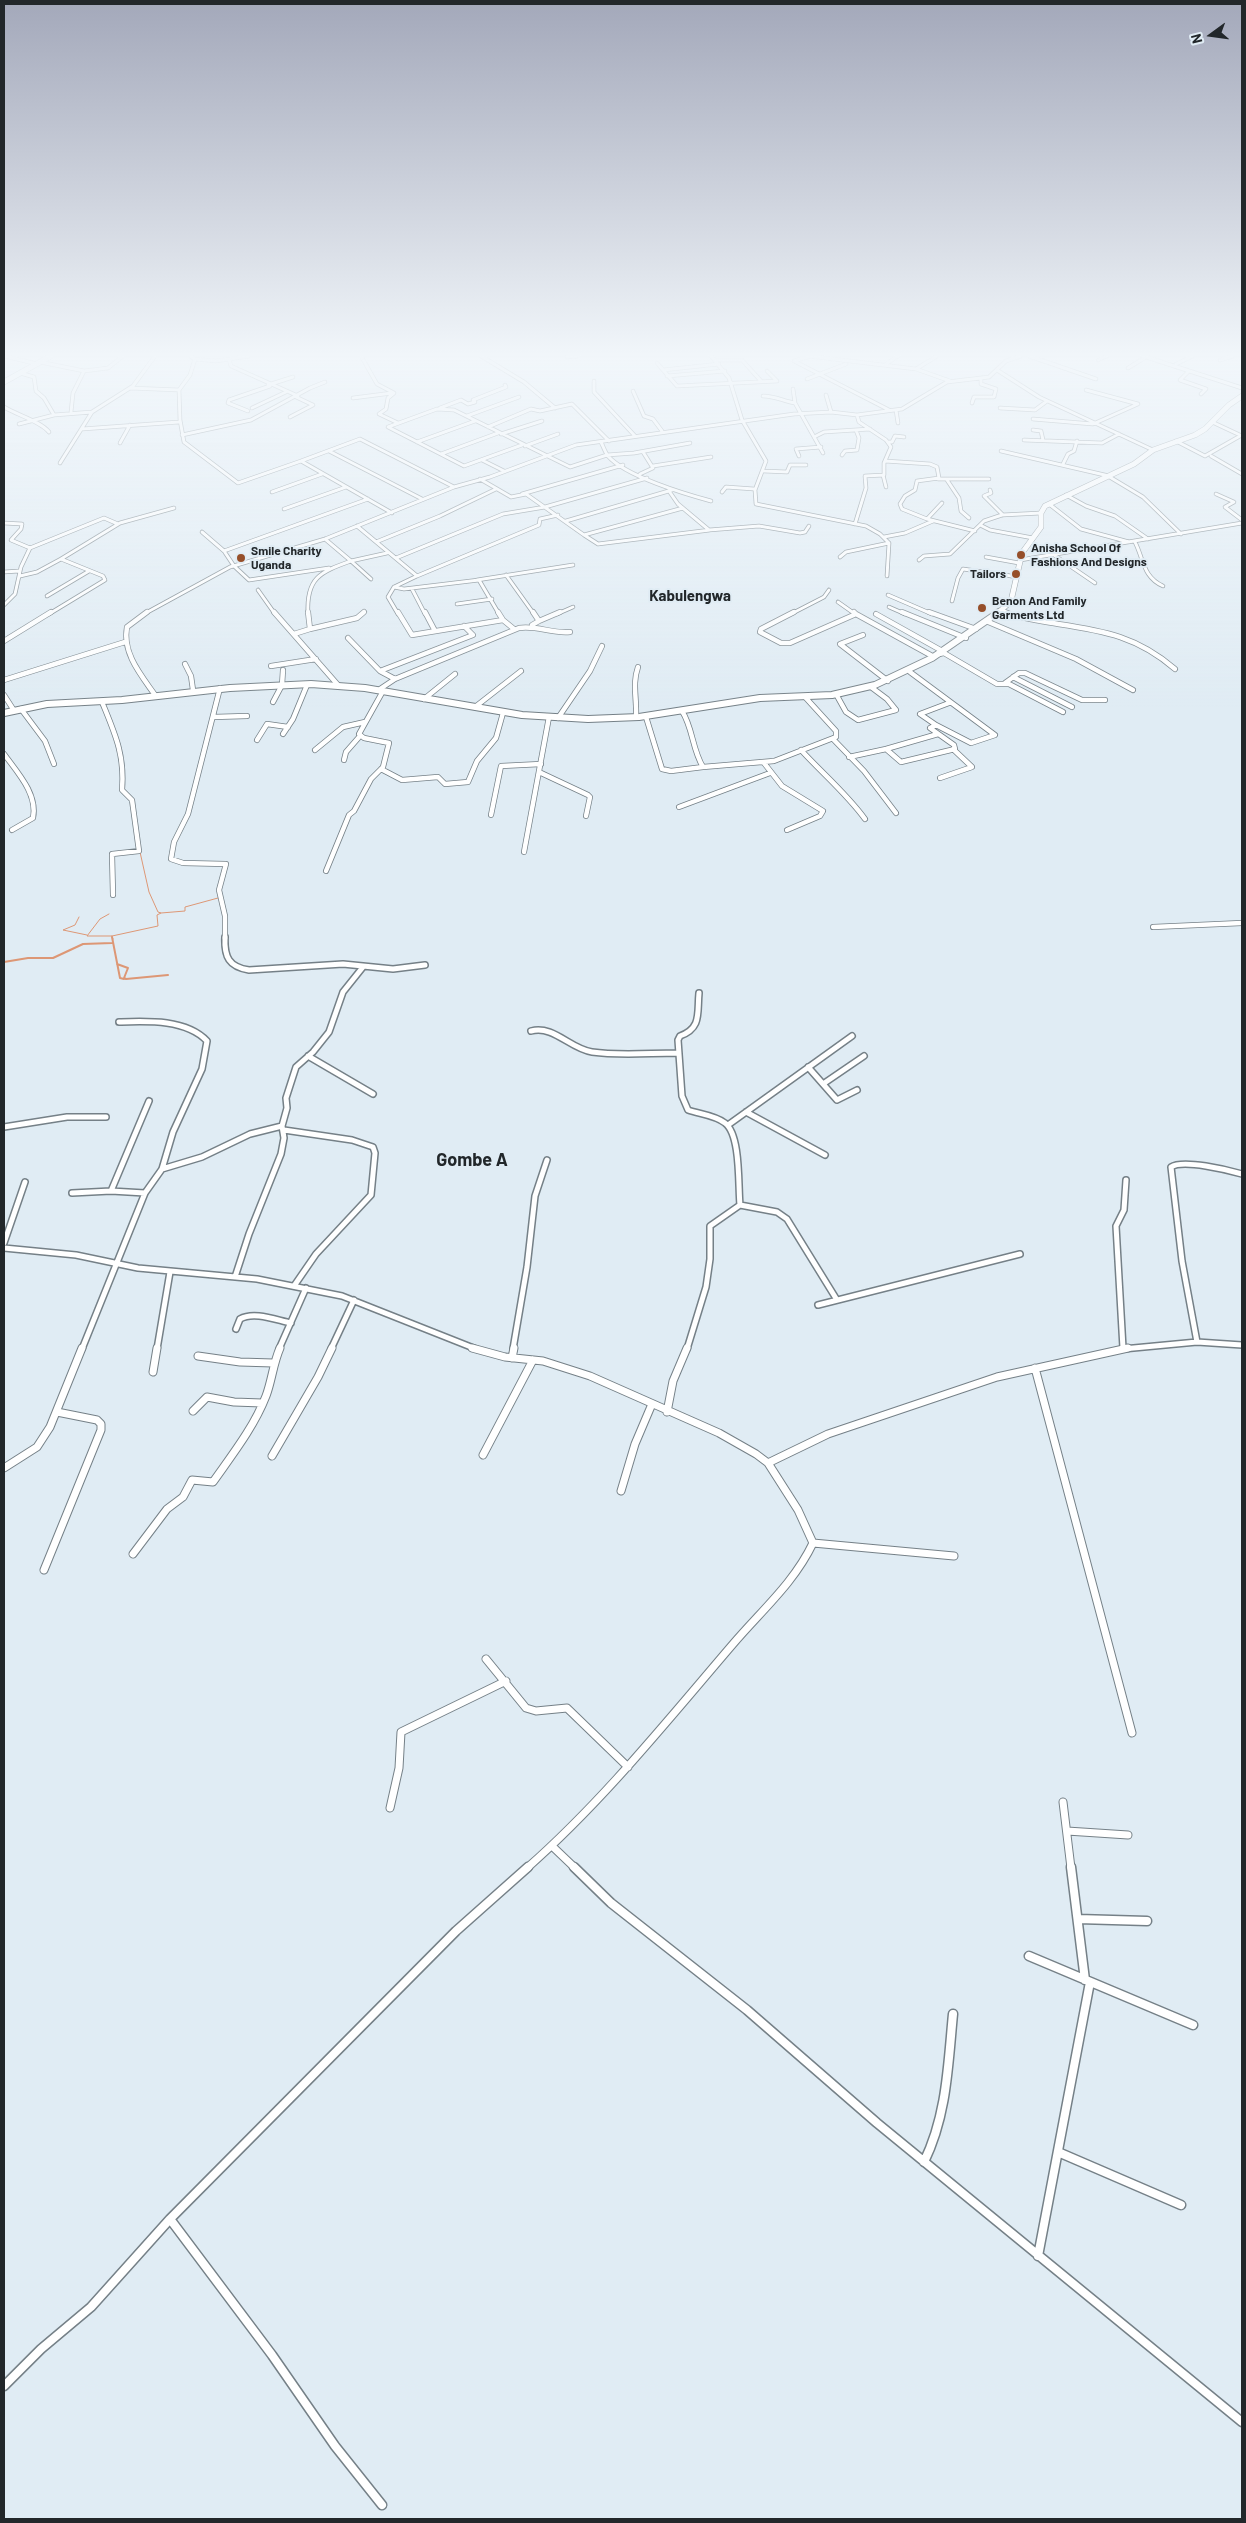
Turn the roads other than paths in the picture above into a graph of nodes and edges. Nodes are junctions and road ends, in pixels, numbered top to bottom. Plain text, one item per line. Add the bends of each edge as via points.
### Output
1 (227, 474) edge
2 (267, 474) edge
3 (322, 474) joint
4 (373, 474) edge
5 (428, 474) edge
6 (496, 474) edge
7 (591, 474) edge
8 (640, 474) edge
9 (762, 474) edge
10 (938, 474) edge
11 (1100, 474) edge
12 (1114, 474) edge
13 (883, 475) joint
14 (1109, 476) junction
15 (647, 478) junction
16 (480, 479) junction
17 (938, 479) junction
18 (989, 479) dead end
19 (946, 480) junction
20 (546, 486) junction
21 (346, 487) junction
22 (454, 487) junction
23 (886, 487) dead end
24 (496, 489) junction
25 (556, 489) dead end
26 (754, 489) junction
27 (671, 490) junction
28 (990, 490) dead end
29 (272, 492) dead end
30 (722, 492) dead end
31 (522, 494) junction
32 (1216, 494) dead end
33 (1066, 495) junction
34 (368, 499) junction
35 (422, 499) junction
36 (711, 502) dead end
37 (942, 503) dead end
38 (1049, 504) junction
39 (545, 507) junction
40 (174, 508) dead end
41 (683, 508) junction
42 (284, 509) dead end
43 (392, 512) junction
44 (1041, 513) junction
45 (558, 515) junction
46 (1003, 515) junction
47 (969, 518) dead end
48 (927, 519) junction
49 (566, 521) junction
50 (933, 521) junction
51 (1242, 521) edge
52 (4, 523) edge
53 (118, 524) junction
54 (855, 524) junction
55 (357, 526) junction
56 (809, 526) dead end
57 (980, 526) junction
58 (710, 530) junction
59 (975, 531) junction
60 (202, 532) dead end
61 (584, 534) junction
62 (1181, 534) junction
63 (884, 537) junction
64 (1034, 538) junction
65 (325, 539) junction
66 (1148, 539) junction
67 (376, 542) junction
68 (1133, 542) junction
69 (889, 543) junction
70 (30, 548) junction
71 (224, 551) junction
72 (387, 553) junction
73 (1054, 555) junction
74 (840, 557) dead end
75 (986, 557) dead end
76 (396, 558) junction
77 (61, 559) junction
78 (919, 560) dead end
79 (351, 561) junction
80 (1019, 561) junction
81 (573, 565) dead end
82 (234, 566) junction
83 (329, 568) junction
84 (19, 571) junction
85 (89, 571) junction
86 (4, 572) edge
87 (506, 575) junction
88 (20, 576) junction
89 (418, 576) junction
90 (887, 576) dead end
91 (1018, 577) junction
92 (371, 579) dead end
93 (476, 580) junction
94 (1095, 584) dead end
95 (1163, 586) dead end
96 (394, 587) junction
97 (412, 589) junction
98 (258, 590) dead end
99 (829, 590) dead end
100 (888, 595) dead end
101 (47, 596) dead end
102 (492, 599) junction
103 (952, 601) dead end
104 (838, 602) dead end
105 (456, 604) dead end
106 (4, 605) edge
107 (573, 607) dead end
108 (889, 607) dead end
109 (1002, 611) junction
110 (364, 612) dead end
111 (856, 614) junction
112 (876, 614) dead end
113 (504, 620) junction
114 (540, 621) junction
115 (986, 621) junction
116 (530, 625) junction
117 (464, 626) junction
118 (514, 629) junction
119 (976, 629) junction
120 (310, 630) junction
121 (435, 631) junction
122 (570, 632) dead end
123 (294, 634) junction
124 (863, 635) dead end
125 (348, 638) dead end
126 (966, 638) junction
127 (4, 641) edge
128 (125, 642) junction
129 (602, 646) dead end
130 (939, 655) junction
131 (316, 660) junction
132 (184, 664) dead end
133 (271, 666) dead end
134 (638, 666) dead end
135 (1175, 669) dead end
136 (283, 670) dead end
137 (380, 671) junction
138 (522, 671) dead end
139 (910, 672) junction
140 (456, 674) dead end
141 (1013, 677) junction
142 (395, 679) junction
143 (4, 680) edge
144 (888, 681) junction
145 (1005, 683) junction
146 (282, 685) junction
147 (307, 685) junction
148 (338, 685) junction
149 (871, 687) junction
150 (220, 688) junction
151 (193, 690) junction
152 (381, 690) junction
153 (1133, 690) dead end
154 (836, 694) junction
155 (4, 695) edge
156 (155, 695) junction
157 (805, 697) junction
158 (424, 699) junction
159 (1105, 700) dead end
160 (102, 702) junction
161 (273, 702) dead end
162 (949, 703) junction
163 (475, 707) junction
164 (1072, 707) dead end
165 (21, 708) junction
166 (13, 709) junction
167 (682, 711) junction
168 (1063, 712) dead end
169 (4, 713) edge
170 (503, 713) junction
171 (213, 716) junction
172 (247, 716) dead end
173 (646, 716) junction
174 (636, 717) junction
175 (549, 718) junction
176 (558, 718) junction
177 (365, 722) junction
178 (936, 725) junction
179 (288, 727) junction
180 (283, 734) dead end
181 (938, 734) junction
182 (360, 736) junction
183 (833, 739) junction
184 (257, 740) dead end
185 (886, 749) junction
186 (954, 749) junction
187 (315, 750) dead end
188 (802, 750) junction
189 (4, 754) edge
190 (849, 757) junction
191 (344, 760) dead end
192 (764, 763) junction
193 (54, 764) dead end
194 (541, 764) junction
195 (703, 767) junction
196 (381, 769) junction
197 (539, 772) junction
198 (770, 773) junction
199 (940, 778) dead end
200 (679, 807) dead end
201 (896, 813) dead end
202 (491, 814) dead end
203 (586, 816) dead end
204 (865, 819) dead end
205 (12, 830) dead end
206 (787, 830) dead end
207 (524, 852) dead end
208 (326, 871) dead end
209 (113, 895) dead end
210 (1242, 923) edge
211 (1153, 928) dead end
212 (425, 965) dead end
213 (363, 967) junction
214 (699, 993) dead end
215 (120, 1022) dead end
216 (531, 1031) dead end
217 (852, 1036) dead end
218 (677, 1054) junction
219 (308, 1056) junction
220 (864, 1056) dead end
221 (808, 1067) junction
222 (823, 1084) junction
223 (857, 1090) dead end
224 (373, 1094) dead end
225 (149, 1101) dead end
226 (746, 1112) junction
227 (106, 1117) dead end
228 (728, 1125) junction
229 (4, 1127) edge
230 (283, 1128) junction
231 (826, 1155) dead end
232 (547, 1160) dead end
233 (162, 1169) junction
234 (1242, 1174) edge
235 (1126, 1180) dead end
236 (25, 1182) dead end
237 (111, 1191) junction
238 (145, 1192) junction
239 (72, 1193) dead end
240 (740, 1206) junction
241 (4, 1243) edge
242 (4, 1248) edge
243 (1020, 1254) dead end
244 (116, 1263) junction
245 (170, 1272) junction
246 (235, 1277) junction
247 (294, 1286) junction
248 (306, 1288) junction
249 (354, 1300) junction
250 (837, 1300) junction
251 (818, 1304) dead end
252 (291, 1323) junction
253 (236, 1329) dead end
254 (1197, 1342) junction
255 (1242, 1345) edge
256 (1123, 1348) junction
257 (198, 1356) dead end
258 (512, 1358) junction
259 (533, 1360) junction
260 (273, 1363) junction
261 (1036, 1368) junction
262 (153, 1372) dead end
263 (262, 1403) junction
264 (652, 1404) junction
265 (193, 1411) dead end
266 (56, 1412) junction
267 (667, 1412) junction
268 (483, 1455) dead end
269 (272, 1456) dead end
270 (768, 1462) junction
271 (4, 1468) edge
272 (621, 1491) dead end
273 (813, 1543) junction
274 (134, 1554) dead end
275 (954, 1556) dead end
276 (44, 1570) dead end
277 (486, 1659) dead end
278 (506, 1681) junction
279 (1132, 1733) dead end
280 (628, 1767) junction
281 (1063, 1802) dead end
282 (390, 1808) dead end
283 (1067, 1831) junction
284 (1128, 1835) dead end
285 (552, 1846) junction
286 (1078, 1919) junction
287 (1147, 1921) dead end
288 (1029, 1956) dead end
289 (1088, 1981) junction
290 (953, 2014) dead end
291 (1193, 2025) dead end
292 (1058, 2152) junction
293 (924, 2162) junction
294 (1181, 2205) dead end
295 (170, 2219) junction
296 (1038, 2256) junction
297 (4, 2386) edge
298 (1242, 2422) edge
299 (382, 2505) dead end

1 - 2 street via 236,482
3 - 21 street
3 - 29 street
4 - 35 street
5 - 22 street
6 - 16 street
7 - 20 street
8 - 15 street
9 - 26 street
10 - 17 street
11 - 14 street
12 - 14 street
13 - 23 street
13 - 54 street via 865,476 866,488
14 - 33 street
14 - 62 street via 1143,497
15 - 27 street
15 - 39 street
16 - 22 street
16 - 24 street
17 - 19 street
17 - 48 street via 917,481 915,490 900,504 902,509
18 - 19 street
19 - 47 street via 960,497 962,511
20 - 25 street
20 - 31 street
21 - 34 street
21 - 42 street
22 - 35 street
24 - 31 street via 511,497
24 - 67 street
26 - 30 street via 726,487
26 - 54 street via 758,506
27 - 36 street
27 - 41 street
27 - 49 street
28 - 46 street via 992,493 984,496
31 - 39 street
32 - 51 street via 1234,502 1225,507
33 - 38 street
33 - 66 street via 1115,516
34 - 43 street
34 - 71 street
35 - 43 street
37 - 48 street
38 - 44 street
38 - 68 street via 1081,529
39 - 45 street
39 - 76 street via 503,514
40 - 53 street
41 - 58 street
41 - 61 street
43 - 55 street
44 - 46 street
44 - 64 street via 1041,527
45 - 49 street
45 - 89 street via 540,520 538,525
46 - 57 street via 984,521
48 - 50 street
49 - 61 street
50 - 59 street
50 - 63 street via 905,534
51 - 62 street
52 - 70 street via 22,524 22,529 11,540
53 - 70 street via 103,518
53 - 77 street
54 - 63 street via 873,529
55 - 65 street
55 - 67 street
56 - 58 street via 800,533 760,526
57 - 59 street
57 - 64 street
58 - 61 street via 598,544
59 - 78 street via 950,554 924,556
60 - 71 street
62 - 66 street
63 - 69 street
64 - 80 street
65 - 79 street
65 - 82 street
66 - 68 street
67 - 72 street
68 - 73 street
68 - 95 street via 1139,550 1143,570 1153,582
69 - 74 street via 843,553
69 - 90 street
70 - 84 street
71 - 82 street
72 - 76 street
72 - 79 street
73 - 80 street
73 - 94 street
75 - 80 street
76 - 89 street
77 - 85 street
77 - 88 street via 37,572
79 - 83 street
79 - 92 street
80 - 91 street
81 - 87 street
82 - 83 street via 251,580
82 - 128 street via 138,617 127,627
83 - 120 street via 321,572 308,592 306,607
84 - 86 street
84 - 88 street
85 - 101 street
85 - 127 street via 103,576 105,580
87 - 93 street
87 - 114 street
88 - 106 street via 14,596
89 - 96 street
91 - 103 street via 963,569
91 - 109 street via 1011,601
93 - 97 street
93 - 102 street via 482,583
96 - 97 street
96 - 121 street via 388,597 411,634
97 - 121 street
98 - 123 street
99 - 111 street via 824,597 760,632 782,643 790,643
100 - 119 street
102 - 105 street
102 - 113 street
104 - 111 street
107 - 114 street
108 - 126 street
109 - 115 street
109 - 135 street via 1028,620 1116,633 1159,653
110 - 120 street via 357,618
111 - 130 street
112 - 130 street
113 - 117 street
113 - 118 street
114 - 116 street
115 - 119 street
115 - 153 street via 1076,658
116 - 118 street
116 - 122 street
117 - 121 street
117 - 137 street via 473,635
118 - 142 street
119 - 126 street
120 - 123 street
123 - 131 street
124 - 144 street via 840,644
125 - 137 street
126 - 130 street
128 - 143 street
128 - 156 street
129 - 176 street via 590,671
130 - 139 street
130 - 145 street via 944,653 998,685
131 - 133 street
131 - 148 street
132 - 151 street via 191,676
134 - 174 street via 633,680 637,696
136 - 146 street
137 - 142 street
138 - 163 street
139 - 144 street
139 - 162 street
140 - 158 street
141 - 145 street
141 - 159 street via 1026,673 1082,700
141 - 164 street
142 - 152 street
144 - 149 street
145 - 168 street
146 - 147 street
146 - 150 street
146 - 161 street
147 - 148 street
147 - 179 street
148 - 152 street
149 - 154 street
149 - 154 street via 896,710 857,720 846,712
150 - 151 street
150 - 171 street
151 - 156 street
152 - 158 street
152 - 177 street
154 - 157 street
155 - 166 street
156 - 160 street
157 - 167 street via 756,698
157 - 183 street via 836,731
158 - 163 street
160 - 165 street
160 - 209 street via 120,750 124,770 122,790 132,800 139,850 112,854
162 - 178 street via 920,714
162 - 178 street via 995,735 971,742
163 - 170 street
165 - 166 street
165 - 193 street via 46,741
166 - 169 street
167 - 173 street
167 - 195 street via 690,723 694,750
170 - 175 street
170 - 196 street via 496,738 477,761 468,782 445,784 438,777 402,780
171 - 172 street
171 - 213 street via 188,814 174,842 172,859 183,863 226,864 227,870 219,890 225,915 226,956 239,970 342,964
173 - 174 street
173 - 195 street via 662,770
174 - 176 street
175 - 176 street
175 - 194 street
177 - 182 street
177 - 187 street via 343,727
178 - 181 street via 930,728
179 - 180 street
179 - 184 street via 267,724
181 - 185 street
181 - 186 street via 954,745
182 - 191 street via 346,752
182 - 196 street via 389,744
183 - 188 street
183 - 190 street
185 - 186 street via 901,762
185 - 190 street
186 - 199 street via 972,767
188 - 192 street
188 - 204 street
189 - 205 street via 36,808 34,818
190 - 201 street
192 - 195 street
192 - 198 street
194 - 197 street
194 - 202 street via 501,766
196 - 208 street via 370,778 349,815
197 - 203 street via 588,795
197 - 207 street
198 - 200 street
198 - 206 street via 782,786 823,811 820,816
210 - 211 street
212 - 213 street via 393,969
213 - 219 street via 343,992 329,1032
214 - 218 street via 696,1026 678,1038
215 - 233 street via 156,1021 197,1031 207,1041 202,1069 173,1132
216 - 218 street via 539,1029 552,1033 590,1052
217 - 221 street
218 - 228 street via 686,1108
219 - 224 street
219 - 230 street via 296,1067 286,1098
220 - 222 street
221 - 222 street
221 - 226 street
222 - 223 street via 837,1100
225 - 237 street
226 - 228 street
226 - 231 street
227 - 229 street via 67,1117
228 - 240 street via 734,1139
230 - 233 street via 250,1134 202,1157
230 - 246 street via 280,1158
230 - 247 street via 352,1140 373,1147 375,1153 370,1194 316,1254
232 - 258 street via 535,1196
233 - 238 street
234 - 254 street via 1179,1164 1172,1167 1182,1261
235 - 256 street via 1124,1210 1116,1226
236 - 241 street
237 - 238 street
237 - 239 street
238 - 244 street
240 - 250 street via 777,1212 787,1219
240 - 267 street via 710,1226 706,1287 685,1357 673,1381
242 - 244 street via 76,1255
243 - 250 street
244 - 245 street
244 - 266 street
245 - 246 street
245 - 262 street
246 - 247 street
247 - 248 street
248 - 249 street
248 - 252 street
249 - 258 street via 446,1339
249 - 269 street via 318,1377
250 - 251 street
252 - 253 street via 244,1316
252 - 260 street
254 - 255 street
254 - 256 street
256 - 261 street
257 - 260 street
258 - 259 street
259 - 264 street via 590,1376
259 - 268 street
260 - 263 street
261 - 270 street via 960,1388 828,1434
261 - 279 street
263 - 265 street via 207,1397
263 - 274 street via 240,1445 213,1482 192,1480 184,1497 167,1509
264 - 267 street
264 - 272 street via 635,1444
266 - 271 street via 37,1447
266 - 276 street via 97,1420 101,1430
267 - 270 street via 719,1433
270 - 273 street via 798,1510
273 - 275 street
273 - 280 street via 781,1592
277 - 278 street
278 - 280 street via 531,1711 567,1708
278 - 282 street via 401,1732 399,1768
280 - 285 street
281 - 283 street
283 - 284 street
283 - 286 street
285 - 293 street via 611,1903 746,2010
285 - 295 street via 456,1932
286 - 287 street
286 - 289 street
288 - 289 street
289 - 291 street
289 - 292 street
290 - 293 street via 941,2121
292 - 294 street
292 - 296 street
293 - 296 street
295 - 297 street via 91,2307 41,2349
295 - 299 street via 272,2355 335,2446
296 - 298 street

